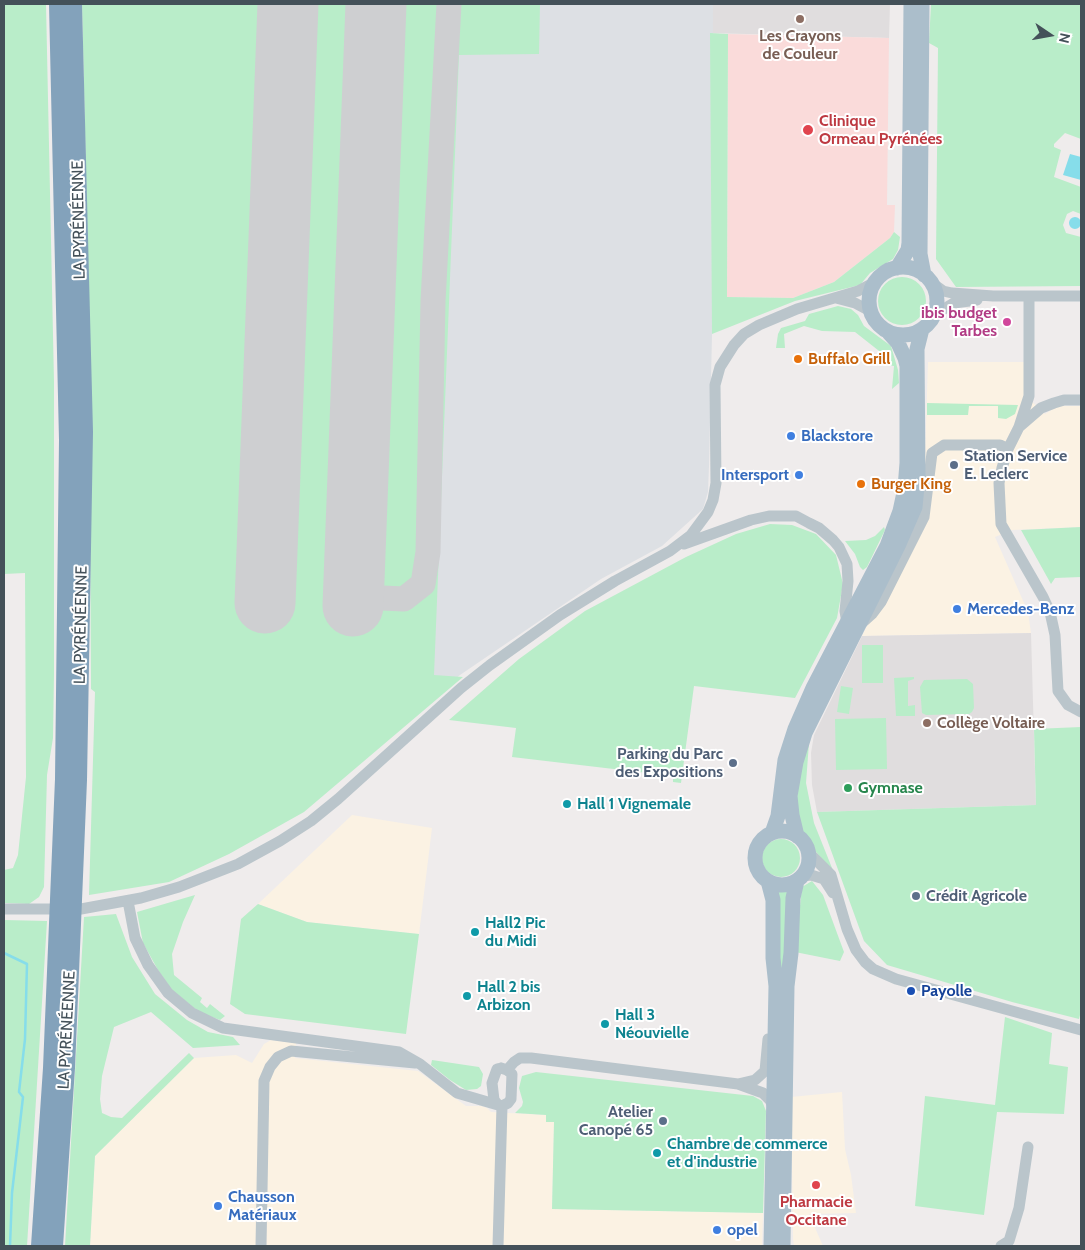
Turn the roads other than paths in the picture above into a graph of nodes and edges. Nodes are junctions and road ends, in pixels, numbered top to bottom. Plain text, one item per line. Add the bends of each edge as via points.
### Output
1 (58, 4) edge
2 (73, 4) edge
3 (911, 4) edge
4 (922, 4) edge
5 (897, 268) junction
6 (928, 279) junction
7 (875, 282) junction
8 (993, 296) junction
9 (1029, 296) junction
10 (1081, 296) edge
11 (834, 298) junction
12 (870, 312) junction
13 (934, 315) junction
14 (922, 329) junction
15 (889, 333) junction
16 (1029, 396) junction
17 (1081, 400) edge
18 (1041, 408) junction
19 (1019, 427) junction
20 (1008, 449) junction
21 (676, 548) junction
22 (853, 624) junction
23 (1081, 712) edge
24 (772, 833) junction
25 (797, 836) junction
26 (808, 852) junction
27 (800, 878) junction
28 (768, 881) junction
29 (837, 898) junction
30 (128, 901) junction
31 (4, 909) edge
32 (776, 1014) junction
33 (1081, 1030) edge
34 (420, 1064) junction
35 (507, 1070) junction
36 (492, 1082) junction
37 (738, 1084) junction
38 (474, 1097) junction
39 (500, 1106) junction
40 (774, 1108) junction
41 (1028, 1147) dead end
42 (40, 1246) edge
43 (54, 1246) edge
44 (261, 1246) edge
45 (498, 1246) edge
46 (771, 1246) edge
47 (783, 1246) edge
48 (1001, 1246) edge

1 - 42 highway, LA PYRÉNÉENNE via 68,440 64,779 52,1068
2 - 43 highway, LA PYRÉNÉENNE via 84,432 78,780 66,1068
3 - 5 main road via 909,243
4 - 6 main road via 920,254
5 - 6 main road via 916,270
5 - 7 main road via 889,270
6 - 8 street via 946,292
6 - 13 main road via 936,296
7 - 11 street
7 - 12 main road via 870,291
8 - 9 street
8 - 13 street via 954,303
9 - 10 street
9 - 16 street
11 - 12 street via 855,303
11 - 21 street via 759,325 744,334 726,356 715,385 716,483 713,500 692,535
12 - 15 main road via 881,328
13 - 14 main road
14 - 15 main road via 900,336
14 - 22 main road via 917,349 915,506 898,546
15 - 22 main road via 898,343 907,366 905,488 892,533
16 - 18 street
16 - 19 street
17 - 18 street via 1064,400
18 - 19 street
19 - 20 street
20 - 22 street via 1000,445 944,445 932,453 924,517 881,602 872,614
20 - 23 street via 999,483 1001,524 1050,612 1055,635 1058,691 1068,705
21 - 22 street via 760,518 796,516 819,528 839,547 848,581 845,611
21 - 30 street via 560,615 490,665 338,799 280,841 210,876
22 - 24 main road via 795,729 785,760 778,816
22 - 25 main road via 805,733 796,762 790,796
24 - 25 main road via 781,831
24 - 28 main road via 759,845 755,862
25 - 26 main road
26 - 27 main road via 808,866
26 - 29 street via 831,875
27 - 28 main road via 786,885
27 - 29 street via 811,875 824,880
27 - 47 main road via 793,898 787,986
28 - 32 main road via 773,900
29 - 33 street via 856,950 873,969 896,979
30 - 31 street via 81,909
30 - 34 street via 135,938 148,966 168,993 192,1014 224,1028 399,1052
32 - 37 street via 768,1026 765,1071 755,1080
32 - 40 main road
34 - 38 street via 457,1092
34 - 44 street via 291,1050 278,1056 264,1080
35 - 36 street via 497,1069
35 - 37 street via 520,1058 532,1058
35 - 39 street via 512,1074 510,1099
36 - 38 street
36 - 39 street via 494,1100
37 - 40 street via 763,1093
38 - 39 street
39 - 45 street
40 - 46 main road
41 - 48 street via 1019,1208 1009,1241

